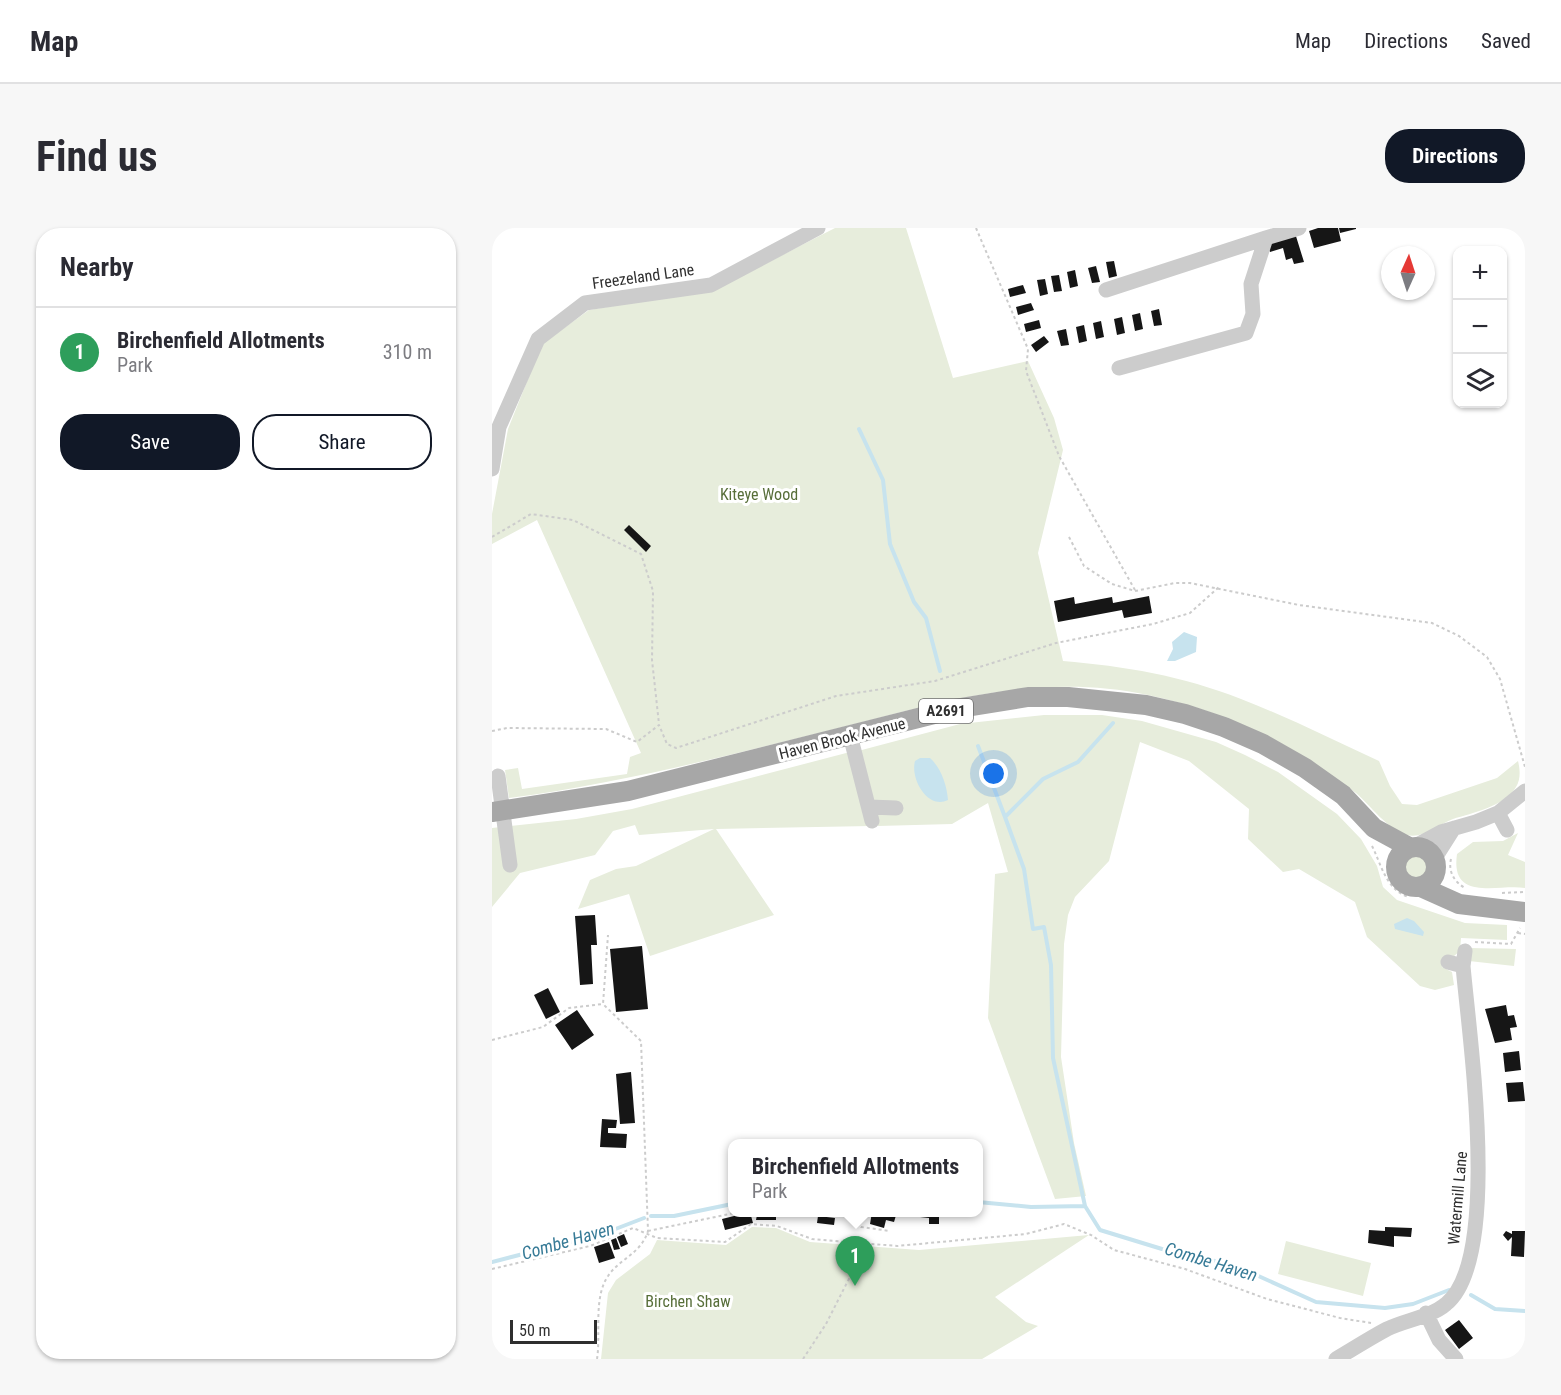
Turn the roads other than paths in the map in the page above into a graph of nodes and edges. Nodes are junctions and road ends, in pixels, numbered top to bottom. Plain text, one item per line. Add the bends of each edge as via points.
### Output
1 (818, 228) edge
2 (1292, 229) edge
3 (1266, 238) junction
4 (1107, 290) dead end
5 (1119, 368) dead end
6 (496, 426) edge
7 (492, 469) edge
8 (850, 735) junction
9 (498, 776) dead end
10 (1525, 791) edge
11 (896, 808) dead end
12 (497, 811) edge
13 (1498, 813) junction
14 (1454, 828) junction
15 (1506, 830) dead end
16 (1372, 835) junction
17 (1412, 847) junction
18 (1441, 860) junction
19 (510, 865) dead end
20 (1395, 870) junction
21 (1415, 892) junction
22 (1465, 898) junction
23 (1525, 912) edge
24 (1459, 959) road end
25 (1426, 1313) junction
26 (1336, 1359) edge
27 (1456, 1359) edge

1 - 6 street, Freezeland Lane via 711,285 585,303 538,339
2 - 3 street
3 - 4 street
3 - 5 street via 1251,284 1253,314 1246,333
6 - 7 street, Freezeland Lane
8 - 11 street via 870,814
8 - 12 main road, Haven Brook Avenue / A2691 via 628,791
8 - 16 main road, Haven Brook Avenue / A2691 via 954,709 1028,697 1107,699 1146,705 1185,714 1263,744 1305,768 1343,795
9 - 12 street
10 - 13 street
12 - 19 street
13 - 14 street
13 - 15 street
14 - 17 street
14 - 18 street
16 - 17 main road, Haven Brook Avenue / A2691
16 - 20 main road, Haven Brook Avenue / A2691
17 - 18 main road via 1427,849
17 - 20 main road via 1399,855
18 - 21 main road via 1431,881
18 - 22 main road
20 - 21 main road
21 - 22 main road
22 - 23 main road
24 - 25 street, Watermill Lane via 1479,1139 1474,1230 1468,1267 1458,1290 1445,1305
25 - 26 street, Watermill Lane via 1387,1329
25 - 27 street via 1439,1340

